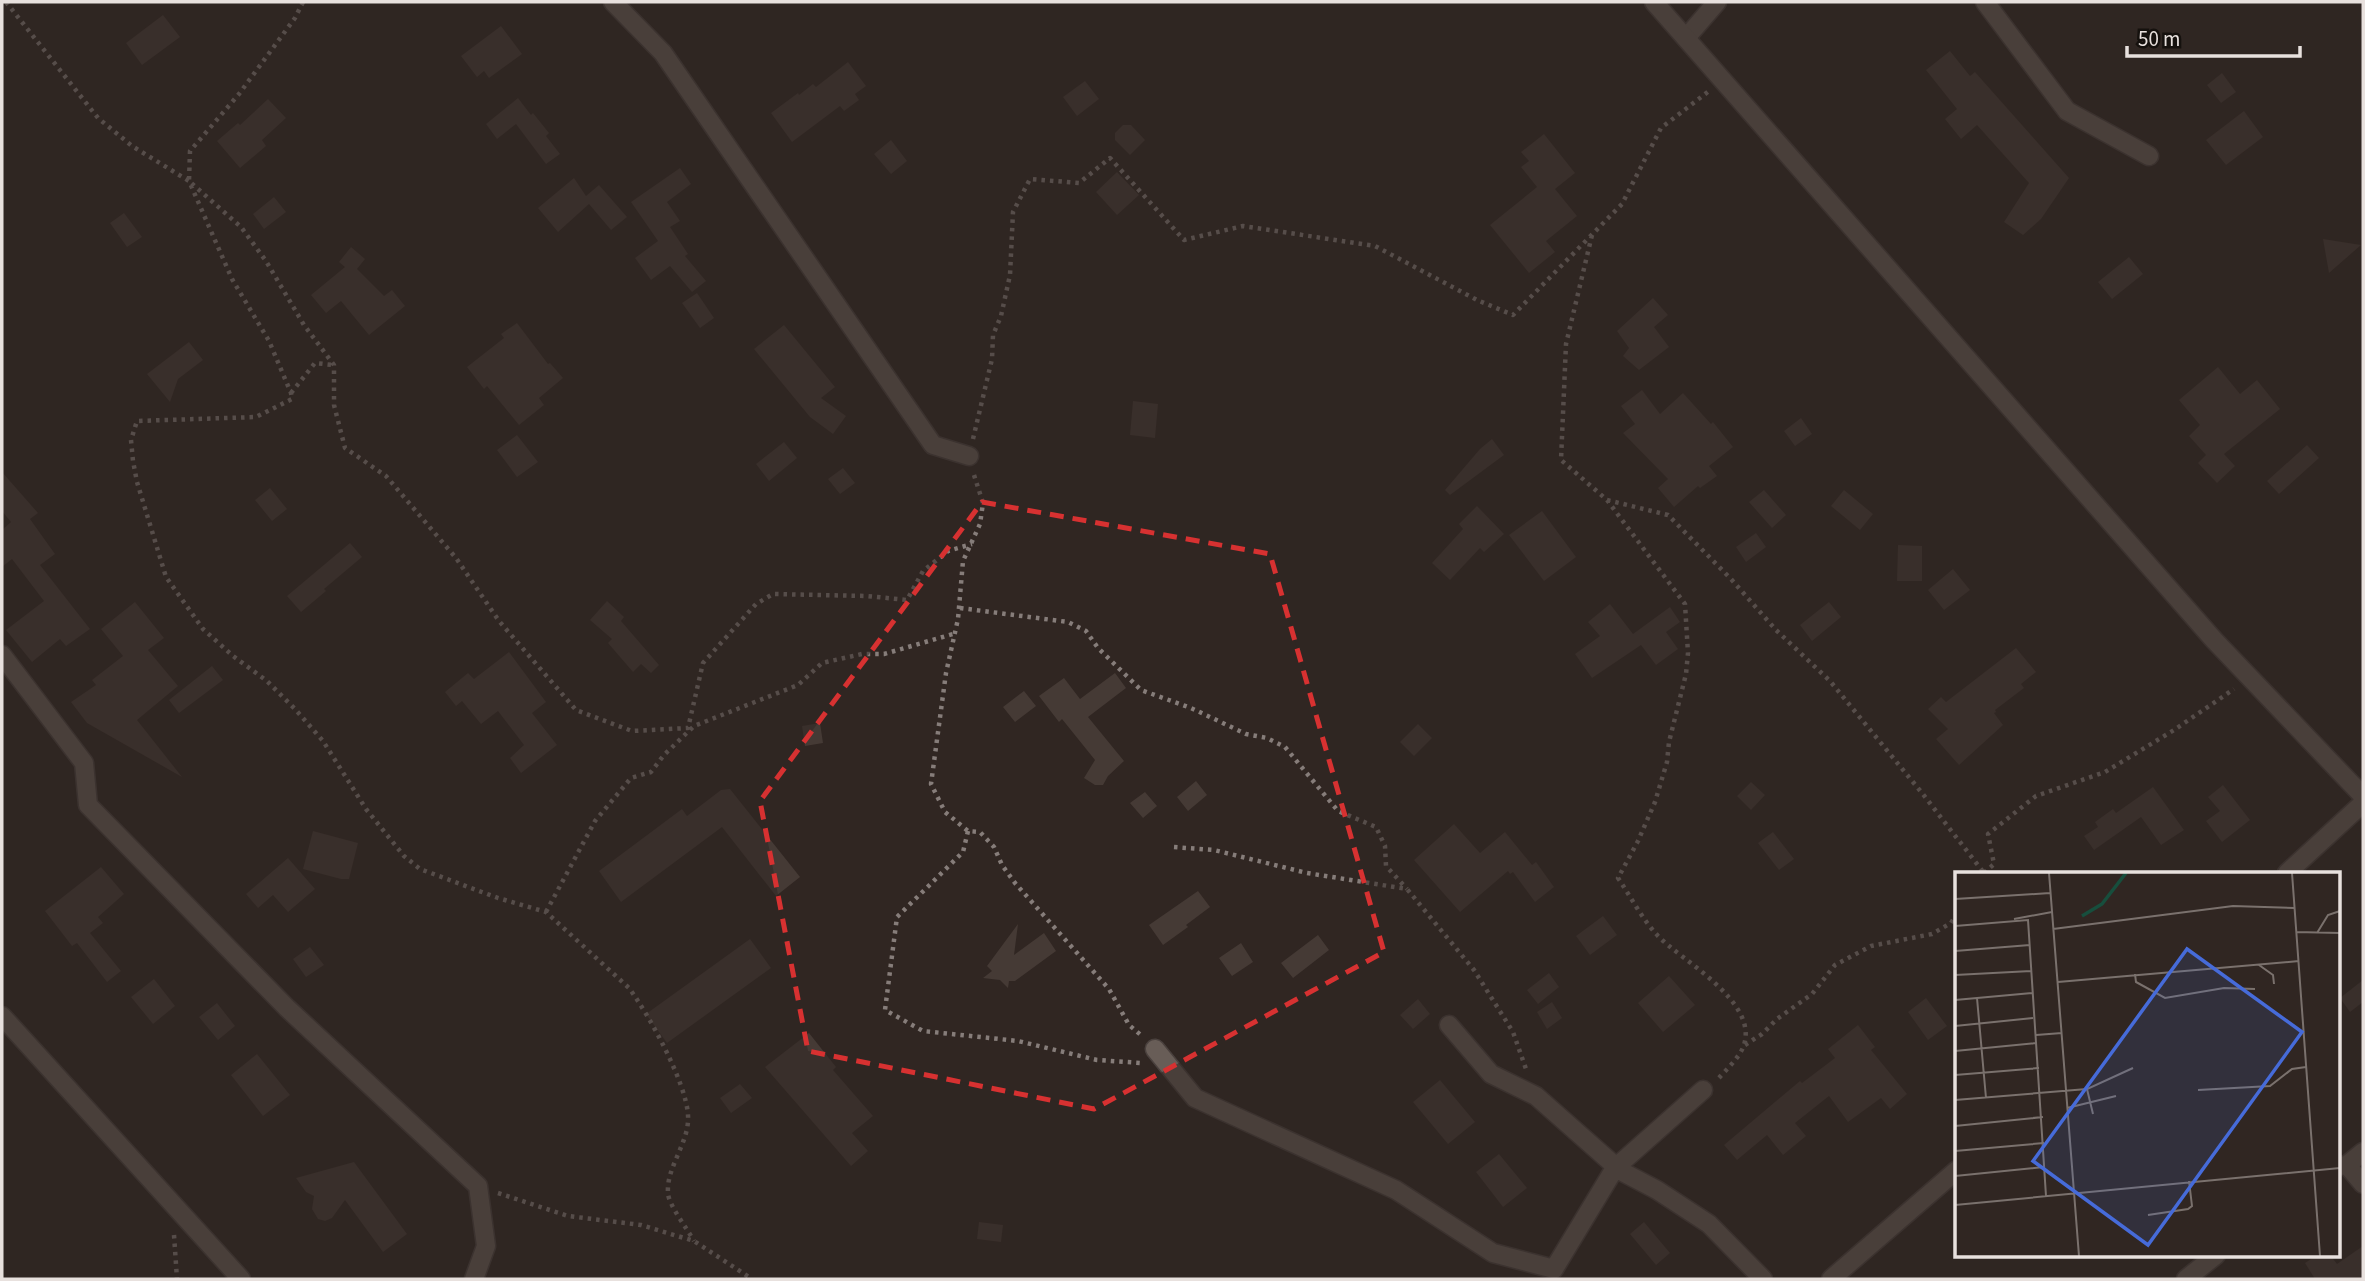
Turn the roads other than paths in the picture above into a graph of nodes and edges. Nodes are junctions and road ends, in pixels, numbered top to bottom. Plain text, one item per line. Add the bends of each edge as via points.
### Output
1 (613, 2) edge
2 (1654, 2) edge
3 (1717, 2) edge
4 (1985, 2) edge
5 (1686, 38) junction
6 (2149, 156) dead end
7 (969, 456) road end
8 (2, 656) edge
9 (2363, 796) edge
10 (2363, 803) edge
11 (2288, 872) edge
12 (2, 1016) edge
13 (1449, 1025) dead end
14 (1155, 1049) road end
15 (1703, 1090) road end
16 (2363, 1152) edge
17 (2343, 1166) edge
18 (1615, 1168) junction
19 (1955, 1172) edge
20 (2363, 1184) edge
21 (2215, 1256) edge
22 (1558, 1274) edge
23 (242, 1279) edge
24 (474, 1279) edge
25 (1763, 1279) edge
26 (1831, 1279) edge
27 (2186, 1279) edge

1 - 7 street via 663,53 933,445
2 - 5 street
3 - 5 street
4 - 6 street via 2067,111
5 - 9 street via 2214,640
8 - 24 street via 83,763 88,805 287,1008 478,1186 485,1246
10 - 11 street
12 - 23 street
13 - 18 street via 1491,1074 1536,1096
14 - 22 street via 1195,1098 1396,1190 1493,1254
15 - 18 street
16 - 17 street
17 - 20 street
18 - 22 street
18 - 25 street via 1709,1224
19 - 26 street
21 - 27 street

